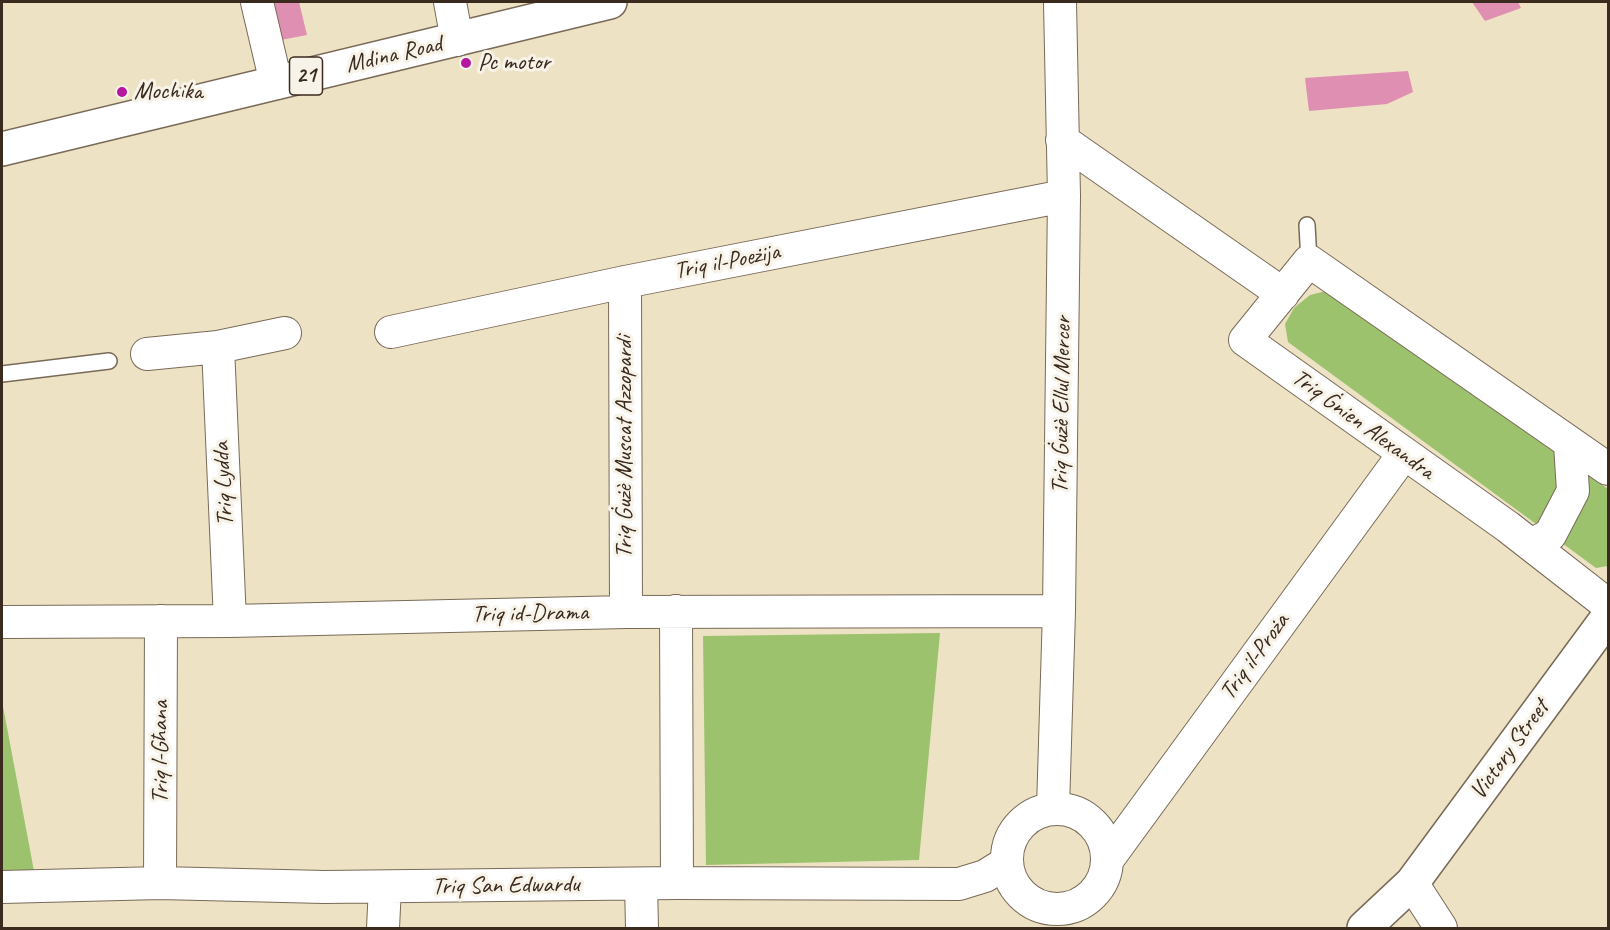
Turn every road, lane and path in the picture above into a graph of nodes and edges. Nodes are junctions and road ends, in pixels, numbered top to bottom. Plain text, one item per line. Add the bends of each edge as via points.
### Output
1 (257, 2) edge
2 (450, 2) edge
3 (610, 2) edge
4 (1060, 2) edge
5 (457, 40) junction
6 (276, 83) junction
7 (1062, 140) junction
8 (2, 149) edge
9 (1064, 196) junction
10 (1307, 225) dead end
11 (1309, 261) junction
12 (625, 282) junction
13 (1283, 294) junction
14 (391, 332) dead end
15 (285, 333) dead end
16 (218, 347) junction
17 (147, 354) dead end
18 (109, 361) dead end
19 (2, 374) edge
20 (1570, 444) junction
21 (1403, 454) junction
22 (1608, 469) edge
23 (1531, 545) junction
24 (1608, 605) edge
25 (676, 611) junction
26 (1059, 611) junction
27 (626, 612) junction
28 (161, 621) junction
29 (230, 621) junction
30 (2, 622) edge
31 (1603, 633) edge
32 (1053, 808) junction
33 (1108, 859) junction
34 (1006, 863) junction
35 (160, 883) junction
36 (677, 883) junction
37 (1412, 883) junction
38 (641, 884) junction
39 (2, 887) edge
40 (385, 887) junction
41 (1060, 919) edge
42 (383, 928) edge
43 (642, 928) edge
44 (1364, 928) edge
45 (1441, 928) edge

1 - 6 street
2 - 5 street
3 - 5 main road, Mdina Road / 21
4 - 7 street, Triq Ġużè Ellul Mercer
5 - 6 main road, Mdina Road / 21
6 - 8 main road, Mdina Road / 21
7 - 9 street, Triq Ġużè Ellul Mercer
7 - 13 street
9 - 12 street, Triq il-Poeżija
9 - 26 street, Triq Ġużè Ellul Mercer
10 - 11 lane
11 - 13 street, Triq Ġnien Alexandra
11 - 20 street
12 - 14 street, Triq il-Poeżija
12 - 27 street, Triq Ġużè Muscat Azzopardi
13 - 21 street, Triq Ġnien Alexandra via 1245,340
15 - 16 street
16 - 17 street
16 - 29 street, Triq Lydda
18 - 19 lane
20 - 22 street
20 - 23 street via 1573,491 1550,535
21 - 23 street, Triq Ġnien Alexandra
21 - 33 street, Triq il-Proża
23 - 24 street, Triq Ġnien Alexandra
25 - 26 street, Triq id-Drama
25 - 27 street, Triq id-Drama
25 - 36 street
26 - 32 street, Triq Ġużè Ellul Mercer
27 - 29 street, Triq id-Drama
28 - 29 street, Triq id-Drama
28 - 30 street, Triq id-Drama
28 - 35 street, Triq l-Għana
31 - 37 main road, Victory Street
32 - 33 street via 1086,818 1098,830
32 - 34 street via 1032,815 1019,826 1009,840
33 - 41 street via 1105,876 1095,891
34 - 36 street, Triq San Edwardu via 985,876 959,884
34 - 41 street via 1011,881 1022,896
35 - 39 street, Triq San Edwardu
35 - 40 street, Triq San Edwardu
36 - 38 street, Triq San Edwardu
37 - 44 main road, Victory Street
37 - 45 street
38 - 40 street, Triq San Edwardu
38 - 43 street
40 - 42 street

